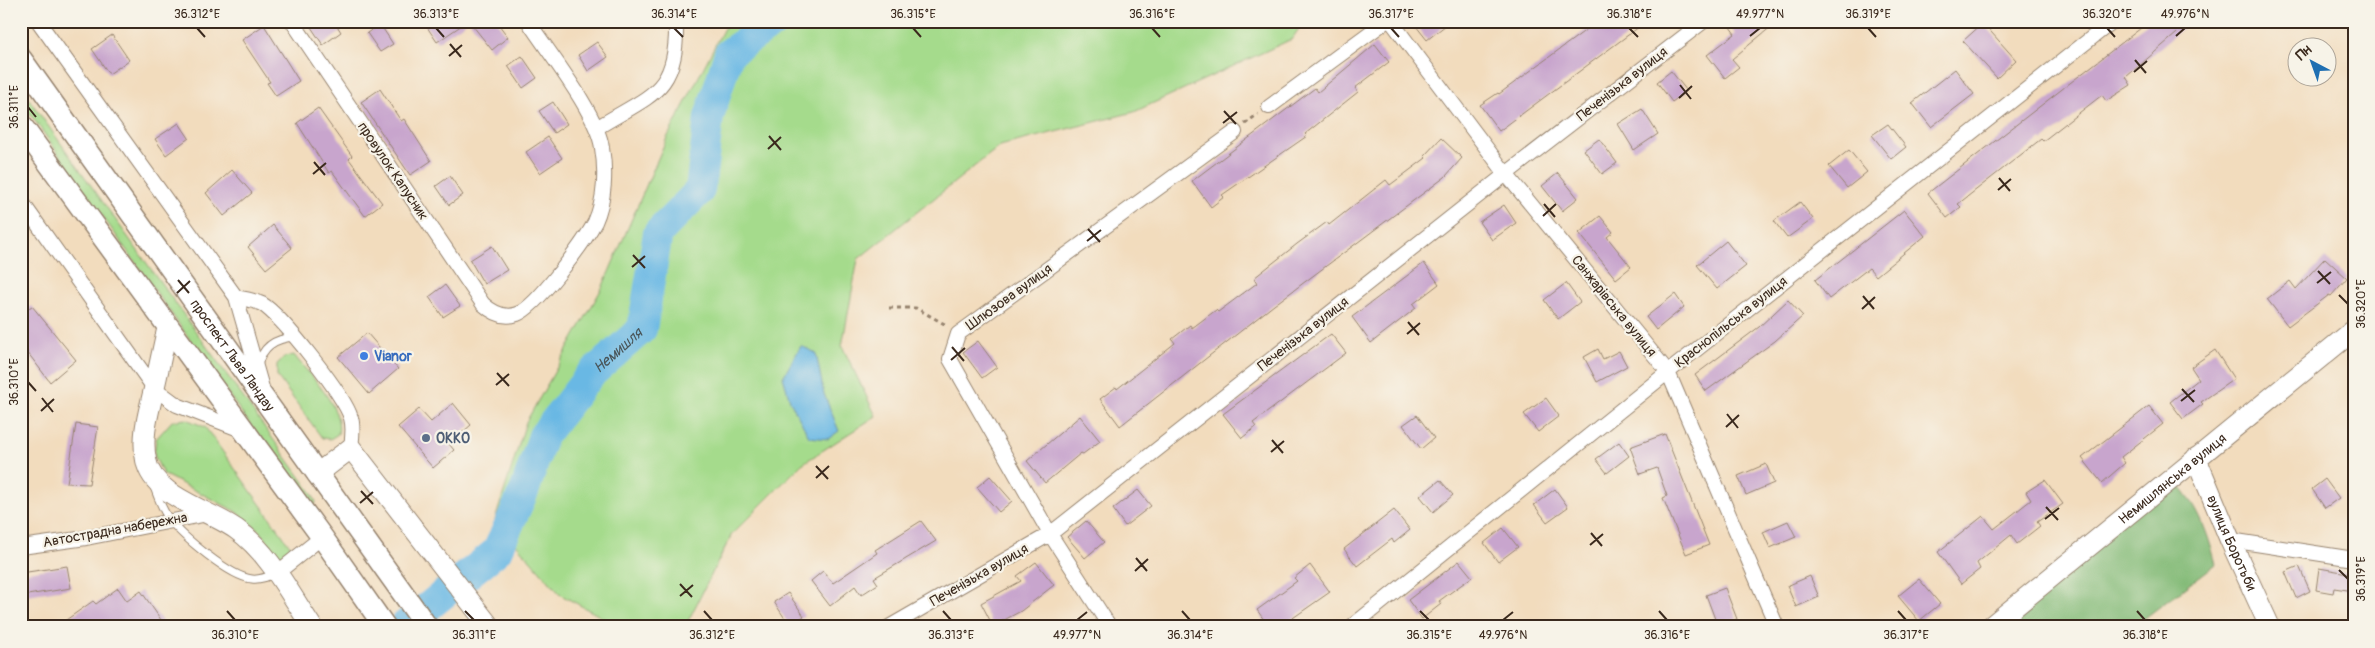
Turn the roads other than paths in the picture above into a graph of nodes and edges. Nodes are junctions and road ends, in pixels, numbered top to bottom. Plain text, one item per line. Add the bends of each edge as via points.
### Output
1 (38, 21) edge
2 (292, 21) edge
3 (528, 21) edge
4 (676, 21) edge
5 (1386, 21) edge
6 (1391, 21) edge
7 (1704, 21) edge
8 (2113, 21) edge
9 (21, 59) edge
10 (1264, 110) road end
11 (21, 125) edge
12 (598, 127) junction
13 (1240, 128) road end
14 (1506, 174) junction
15 (21, 201) edge
16 (236, 297) junction
17 (168, 326) junction
18 (2354, 330) edge
19 (296, 337) junction
20 (257, 370) junction
21 (1668, 372) junction
22 (154, 388) junction
23 (267, 404) junction
24 (245, 431) junction
25 (351, 448) junction
26 (2196, 458) junction
27 (150, 474) junction
28 (317, 474) junction
29 (208, 514) junction
30 (348, 516) junction
31 (170, 520) junction
32 (1050, 534) junction
33 (322, 537) junction
34 (2230, 540) junction
35 (21, 547) edge
36 (2354, 559) edge
37 (277, 573) junction
38 (485, 620) edge
39 (312, 627) edge
40 (385, 627) edge
41 (426, 627) edge
42 (889, 627) edge
43 (1110, 627) edge
44 (1351, 627) edge
45 (1777, 627) edge
46 (1990, 627) edge
47 (2270, 627) edge

1 - 16 street
2 - 12 street, провулок Капусник via 483,304 498,315 508,316 526,310 576,252 595,221 604,185 603,148
3 - 12 street
4 - 12 street via 675,57 671,73 662,86
5 - 10 street
6 - 14 street, Санжарівська вулиця
7 - 14 street, Печенізька вулиця
8 - 21 street, Краснопільська вулиця
9 - 23 main road, проспект Льва Ландау
11 - 17 main road
13 - 32 street, Шлюзова вулиця via 958,334 950,359
14 - 21 street, Санжарівська вулиця
14 - 32 street, Печенізька вулиця
15 - 22 street
16 - 19 street via 261,304
16 - 20 street
17 - 22 street
17 - 24 main road
18 - 26 street, Немишлянська вулиця
19 - 20 lane via 284,338 268,346
19 - 25 street via 348,410
20 - 23 street
21 - 44 street, Краснопільська вулиця
21 - 45 street, Санжарівська вулиця
22 - 24 street via 177,405
22 - 27 street via 144,432
23 - 28 main road, проспект Льва Ландау
24 - 33 main road
25 - 28 street
25 - 38 street
26 - 34 street, вулиця Боротьби
26 - 46 street, Немишлянська вулиця
27 - 29 street via 171,492
27 - 31 lane
28 - 30 main road, проспект Льва Ландау
29 - 31 street, Автострадна набережна
29 - 37 street via 236,529
30 - 33 main road
30 - 41 main road, проспект Льва Ландау
31 - 35 street, Автострадна набережна via 86,538
31 - 37 lane via 202,551 230,570 250,579 262,579
32 - 42 street, Печенізька вулиця
32 - 43 street, Шлюзова вулиця
33 - 37 street
33 - 40 main road
34 - 36 street
34 - 47 street, вулиця Боротьби
37 - 39 street

